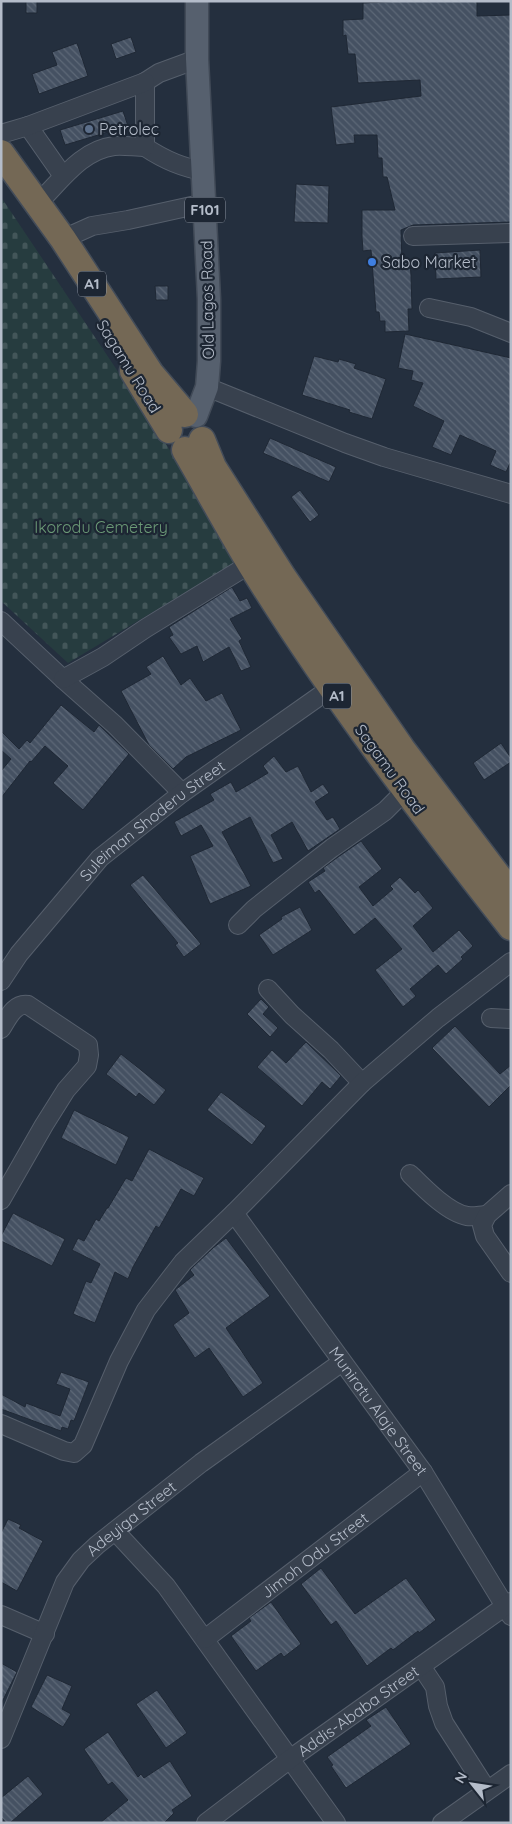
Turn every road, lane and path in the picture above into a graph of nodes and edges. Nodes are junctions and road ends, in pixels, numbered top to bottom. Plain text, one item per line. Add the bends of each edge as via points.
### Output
1 (197, 1) edge
2 (197, 59) junction
3 (145, 82) junction
4 (28, 126) junction
5 (1, 134) edge
6 (144, 147) junction
7 (1, 153) edge
8 (204, 172) junction
9 (62, 176) junction
10 (1, 181) edge
11 (38, 203) junction
12 (205, 203) junction
13 (511, 233) edge
14 (413, 236) dead end
15 (63, 240) junction
16 (429, 308) dead end
17 (511, 333) edge
18 (207, 387) junction
19 (187, 430) junction
20 (511, 494) edge
21 (250, 564) junction
22 (1, 621) edge
23 (63, 679) junction
24 (331, 688) junction
25 (405, 791) junction
26 (182, 793) junction
27 (511, 893) edge
28 (238, 925) dead end
29 (511, 927) edge
30 (511, 962) edge
31 (1, 981) edge
32 (268, 989) dead end
33 (491, 1018) dead end
34 (511, 1019) edge
35 (1, 1028) edge
36 (362, 1083) junction
37 (410, 1174) dead end
38 (511, 1194) edge
39 (1, 1200) edge
40 (234, 1213) junction
41 (488, 1215) junction
42 (511, 1273) edge
43 (342, 1362) junction
44 (1, 1424) edge
45 (423, 1472) junction
46 (116, 1531) junction
47 (509, 1608) edge
48 (1, 1614) edge
49 (44, 1634) junction
50 (205, 1639) junction
51 (421, 1666) junction
52 (1, 1739) edge
53 (290, 1759) junction
54 (511, 1774) edge
55 (487, 1790) junction
56 (206, 1823) edge
57 (336, 1823) edge
58 (442, 1823) edge

1 - 2 main road, Old Lagos Road / F101
2 - 3 street
2 - 8 main road, Old Lagos Road / F101
3 - 4 street
3 - 6 street
4 - 5 street
4 - 9 street
6 - 8 street via 188,169
6 - 9 street via 114,146 95,151
7 - 11 highway, Sagamu Road / A1
8 - 12 main road, Old Lagos Road / F101
9 - 11 street
10 - 19 highway, Sagamu Road / A1 via 104,325
11 - 15 highway, Sagamu Road / A1
12 - 15 street via 92,226
12 - 18 main road, Old Lagos Road / F101 via 209,299
13 - 14 street
15 - 19 highway, Sagamu Road / A1
16 - 17 street via 471,317
18 - 19 main road, Old Lagos Road / F101
18 - 20 street via 361,448
19 - 21 highway, Sagamu Road / A1
19 - 27 highway, Sagamu Road / A1 via 283,577 402,749
21 - 23 street via 103,658
21 - 24 highway, Sagamu Road / A1
22 - 23 street
23 - 26 street via 115,725
24 - 25 highway, Sagamu Road / A1
24 - 26 street, Suleiman Shoderu Street
25 - 28 street via 379,816 292,878
25 - 29 highway, Sagamu Road / A1
26 - 31 street, Suleiman Shoderu Street via 100,858 19,954
30 - 36 street via 438,1018
32 - 36 street
33 - 34 street
35 - 39 street via 15,1008 28,1004 88,1045 90,1056 87,1066 48,1118
36 - 40 street
37 - 41 street via 452,1210 467,1216
38 - 41 street
40 - 43 street, Muniratu Alaje Street
40 - 44 street via 183,1262 146,1310 119,1361 83,1444 74,1453
41 - 42 street via 482,1225 484,1236
43 - 45 street, Muniratu Alaje Street
43 - 46 street, Adeyiga Street via 201,1463
45 - 47 street, Muniratu Alaje Street
45 - 50 street, Jimoh Odu Street
46 - 49 street, Adeyiga Street via 81,1560 65,1582
46 - 50 street via 166,1586
47 - 51 street, Addis-Ababa Street
48 - 49 street
49 - 52 street, Adeyiga Street
50 - 53 street
51 - 53 street, Addis-Ababa Street
51 - 55 street via 435,1687 444,1723
53 - 56 street, Addis-Ababa Street
53 - 57 street
54 - 55 street
55 - 58 street

